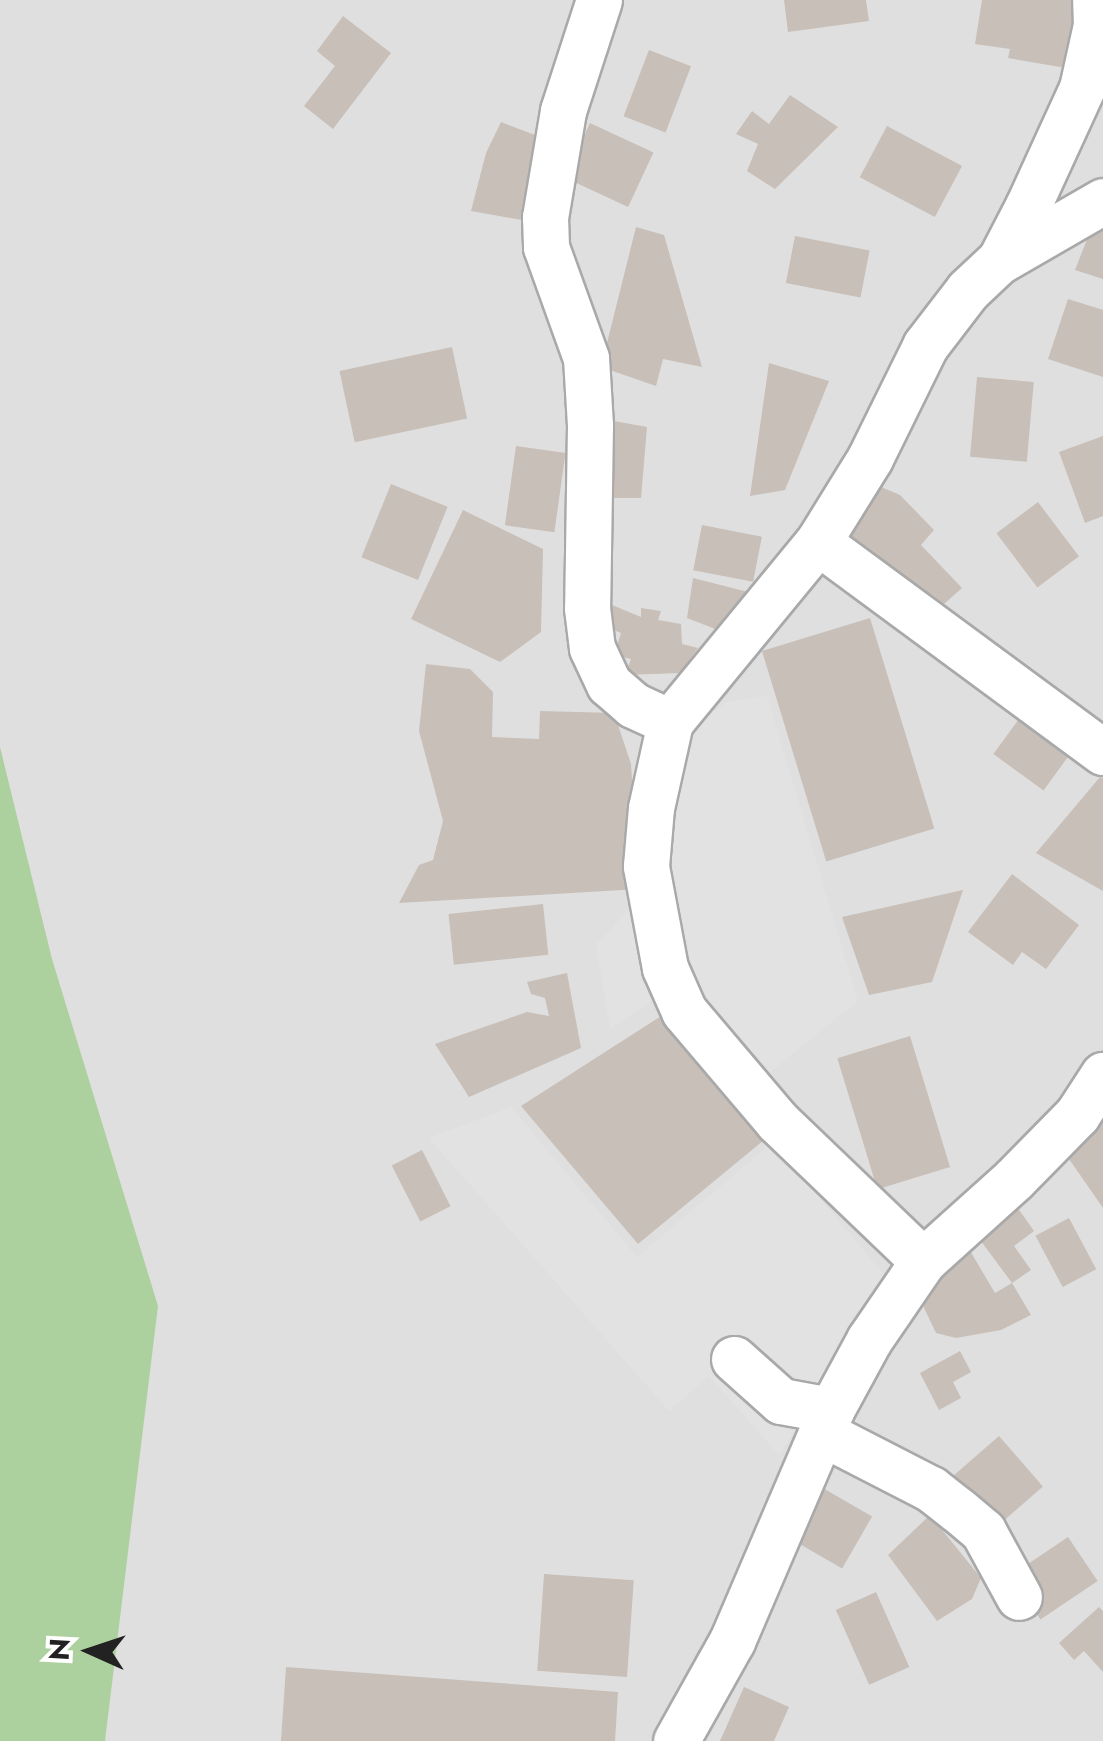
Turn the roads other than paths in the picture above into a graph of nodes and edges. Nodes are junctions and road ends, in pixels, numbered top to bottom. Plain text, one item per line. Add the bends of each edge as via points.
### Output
1 (599, 0) edge
2 (1095, 0) edge
3 (1103, 201) edge
4 (1000, 260) junction
5 (818, 542) junction
6 (670, 722) junction
7 (1095, 731) edge
8 (1103, 1075) edge
9 (922, 1260) junction
10 (734, 1358) dead end
11 (826, 1421) junction
12 (1019, 1597) dead end
13 (676, 1741) edge

1 - 6 street via 563,112 546,247 586,358 586,608 592,648 609,684
2 - 4 street via 1082,88
3 - 4 street
4 - 5 street via 925,346 870,458
5 - 6 street
5 - 7 street
6 - 9 street via 646,866 665,968 684,1011 778,1122
8 - 9 street via 1077,1115 1014,1180
9 - 11 street
10 - 11 street via 780,1401
11 - 12 street via 958,1510 982,1532
11 - 13 street via 732,1642

